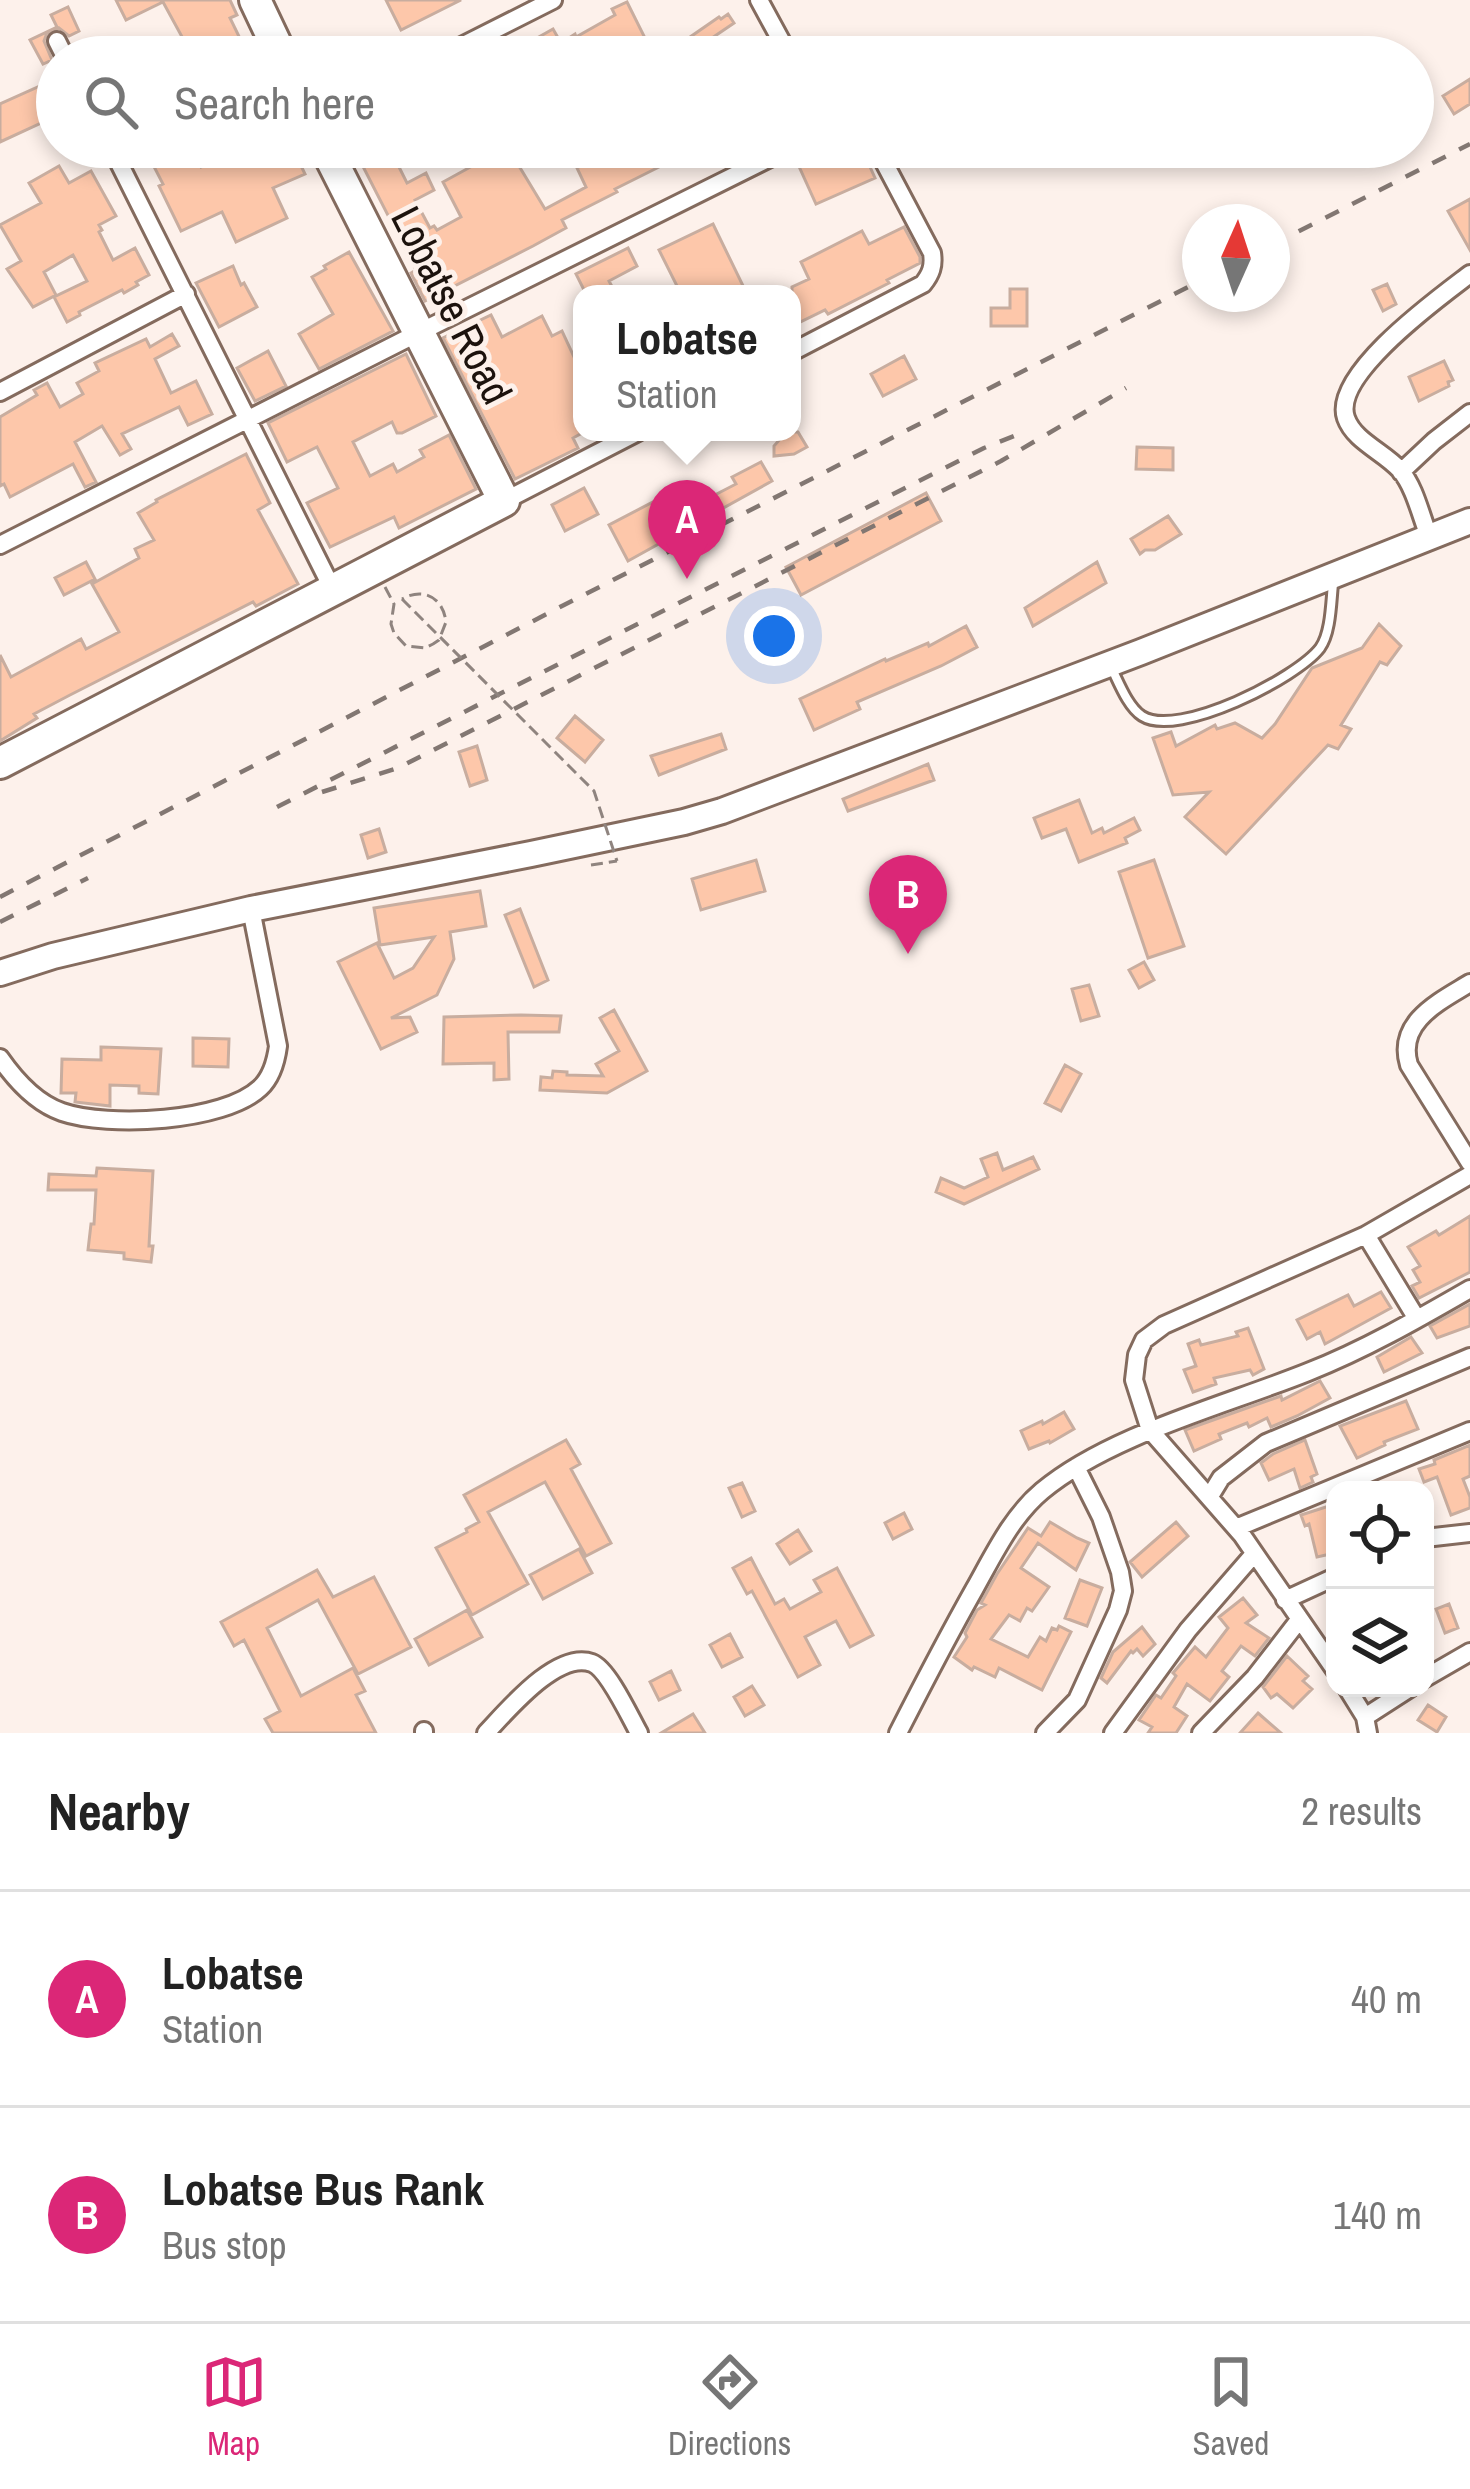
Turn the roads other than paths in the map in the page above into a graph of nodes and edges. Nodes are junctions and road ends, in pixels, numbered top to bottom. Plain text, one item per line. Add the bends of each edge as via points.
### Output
1 (255, 0) edge
2 (554, 0) edge
3 (759, 0) edge
4 (272, 36) edge
5 (482, 36) edge
6 (779, 36) edge
7 (122, 168) edge
8 (336, 168) edge
9 (750, 168) edge
10 (886, 168) edge
11 (1470, 274) edge
12 (186, 294) junction
13 (418, 333) junction
14 (801, 347) edge
15 (0, 392) edge
16 (1470, 413) edge
17 (250, 419) junction
18 (621, 441) edge
19 (1402, 472) junction
20 (505, 501) junction
21 (1470, 521) edge
22 (1430, 538) junction
23 (0, 545) edge
24 (1334, 576) junction
25 (332, 588) junction
26 (1109, 664) junction
27 (0, 763) edge
28 (251, 909) junction
29 (0, 973) edge
30 (1470, 982) edge
31 (0, 1058) edge
32 (1470, 1162) edge
33 (1470, 1175) edge
34 (1366, 1235) junction
35 (1470, 1288) edge
36 (1417, 1319) junction
37 (1470, 1357) edge
38 (1150, 1430) junction
39 (1470, 1430) edge
40 (1076, 1467) junction
41 (1210, 1496) junction
42 (1236, 1528) junction
43 (1470, 1533) edge
44 (1434, 1537) edge
45 (1254, 1554) junction
46 (1326, 1581) edge
47 (1285, 1600) junction
48 (1299, 1620) junction
49 (1470, 1652) edge
50 (1326, 1658) edge
51 (1434, 1673) edge
52 (1352, 1697) edge
53 (1399, 1697) edge
54 (1366, 1725) edge
55 (486, 1733) edge
56 (639, 1733) edge
57 (898, 1733) edge
58 (1045, 1733) edge
59 (1113, 1733) edge
60 (1201, 1733) edge

1 - 4 highway
2 - 5 street
3 - 6 street
7 - 12 street
8 - 13 highway, Lobatse Road
9 - 13 street
10 - 14 street via 932,254 929,277
11 - 19 street via 1399,329 1347,396 1352,428
12 - 15 street
12 - 17 street
13 - 17 street
13 - 20 highway, Lobatse Road
16 - 19 street
17 - 23 street
17 - 25 street
18 - 20 street
19 - 22 street
20 - 25 highway
21 - 22 main road
22 - 24 main road
24 - 26 main road
24 - 26 lane via 1323,646 1215,712 1142,716
25 - 27 highway
26 - 28 main road via 707,816
28 - 29 main road
28 - 31 street via 278,1046 260,1089 158,1121 98,1119 61,1112 32,1095
30 - 32 street via 1413,1024 1406,1048
33 - 34 street
34 - 36 street
34 - 38 street via 1144,1340 1134,1380
35 - 36 street
36 - 38 street via 1311,1371
37 - 41 street via 1266,1443
38 - 40 street
38 - 41 street
39 - 42 street
40 - 57 street via 1041,1492 1000,1544
40 - 58 street via 1123,1591 1077,1700
41 - 42 street
42 - 45 street
43 - 44 street
45 - 47 street
45 - 59 street
46 - 47 street
47 - 48 street
48 - 50 street
48 - 60 street
49 - 51 street
52 - 54 street
53 - 54 street
55 - 56 street via 551,1671 592,1662

